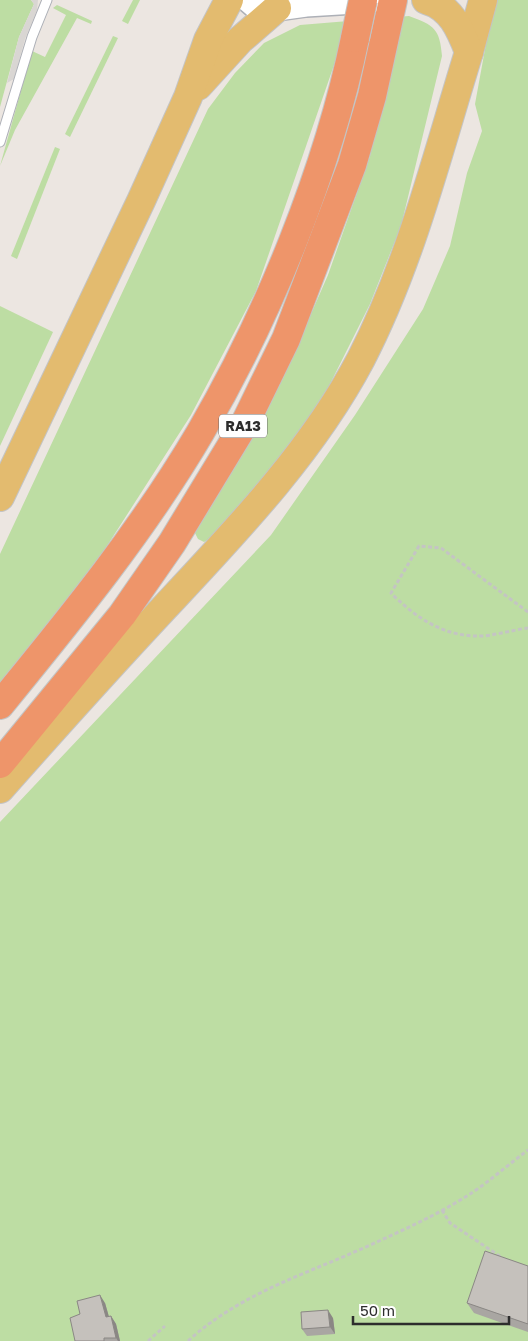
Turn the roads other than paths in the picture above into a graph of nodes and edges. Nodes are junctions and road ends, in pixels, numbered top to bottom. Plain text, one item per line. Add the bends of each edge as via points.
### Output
1 (47, 0) edge
2 (229, 0) edge
3 (250, 0) edge
4 (360, 0) edge
5 (393, 0) edge
6 (426, 0) edge
7 (483, 0) edge
8 (282, 4) edge
9 (469, 52) junction
10 (188, 97) junction
11 (0, 142) edge
12 (0, 497) edge
13 (0, 705) edge
14 (0, 764) edge
15 (0, 789) edge

1 - 11 lane via 32,37
2 - 10 main road via 208,40
3 - 8 main road via 263,9
4 - 8 main road
4 - 13 highway, RA13, bridge via 346,82 326,151 246,346 200,433 157,500 82,603
5 - 14 highway, RA13 via 352,165 286,339 245,423 172,543 122,615
6 - 9 main road via 435,2 453,17
7 - 9 main road
8 - 10 main road via 240,40
9 - 15 main road via 408,253 360,360 329,410 286,471 211,558
10 - 12 main road

